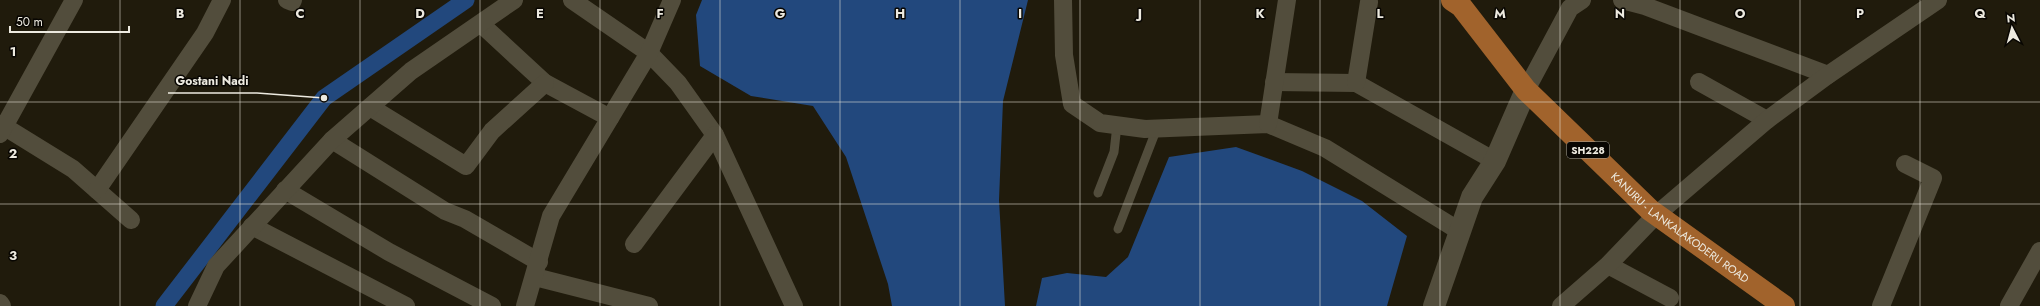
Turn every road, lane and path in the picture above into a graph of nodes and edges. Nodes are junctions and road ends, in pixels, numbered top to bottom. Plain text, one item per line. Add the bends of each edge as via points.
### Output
1 (74, 0) edge
2 (222, 0) edge
3 (287, 0) edge
4 (293, 0) edge
5 (514, 0) edge
6 (572, 0) edge
7 (672, 0) edge
8 (1063, 0) edge
9 (1287, 0) edge
10 (1452, 0) edge
11 (1582, 0) edge
12 (1622, 0) edge
13 (1938, 0) edge
14 (1369, 2) dead end
15 (481, 24) junction
16 (649, 53) junction
17 (1828, 75) junction
18 (545, 82) junction
19 (1274, 82) junction
20 (1699, 82) dead end
21 (1356, 83) junction
22 (1526, 90) junction
23 (370, 107) junction
24 (610, 118) junction
25 (1767, 120) junction
26 (1268, 124) junction
27 (1117, 125) junction
28 (2, 128) edge
29 (1157, 128) junction
30 (715, 135) junction
31 (332, 140) junction
32 (1495, 161) junction
33 (1905, 164) dead end
34 (96, 190) junction
35 (285, 190) junction
36 (1098, 193) dead end
37 (1656, 215) junction
38 (131, 220) dead end
39 (252, 226) junction
40 (1118, 229) dead end
41 (1461, 232) junction
42 (634, 244) dead end
43 (2040, 251) edge
44 (1608, 265) junction
45 (537, 269) junction
46 (1670, 298) dead end
47 (0, 303) edge
48 (203, 303) edge
49 (2, 306) edge
50 (406, 306) edge
51 (492, 306) edge
52 (525, 306) edge
53 (649, 306) edge
54 (794, 306) edge
55 (1434, 306) edge
56 (1561, 306) edge
57 (1784, 306) edge
58 (1880, 306) edge
59 (2009, 306) edge

1 - 28 street
2 - 34 street via 204,33
3 - 4 street
5 - 15 street
6 - 16 street
7 - 16 street
8 - 27 street via 1064,55 1072,104 1100,123
9 - 19 street
10 - 22 main road, KANURU - LANKALAKODERU ROAD / SH228 via 1461,6
11 - 22 street via 1570,8
12 - 17 street
13 - 17 street
14 - 21 street
15 - 18 street
15 - 23 street via 412,71
16 - 24 street
16 - 30 street via 678,83
17 - 25 street
18 - 23 street via 492,132 466,166
18 - 24 street
19 - 21 street
19 - 26 street
20 - 25 street
21 - 32 street
22 - 32 main road
22 - 37 main road, KANURU - LANKALAKODERU ROAD / SH228
23 - 31 street
24 - 45 street via 550,216
25 - 37 street
26 - 29 street
26 - 41 street via 1325,148
27 - 29 street
27 - 36 lane via 1114,152
28 - 34 street via 73,169
29 - 40 lane
30 - 42 street
30 - 54 street
31 - 35 street
31 - 45 street via 446,211 465,219
32 - 41 main road via 1472,196
33 - 58 street via 1933,178
34 - 38 street
35 - 39 street
35 - 51 street via 389,252
37 - 44 street
37 - 57 main road, KANURU - LANKALAKODERU ROAD / SH228
39 - 48 street via 216,266
39 - 50 street
41 - 55 main road
43 - 59 street
44 - 46 street
44 - 56 street
45 - 52 street
45 - 53 street
47 - 49 street

